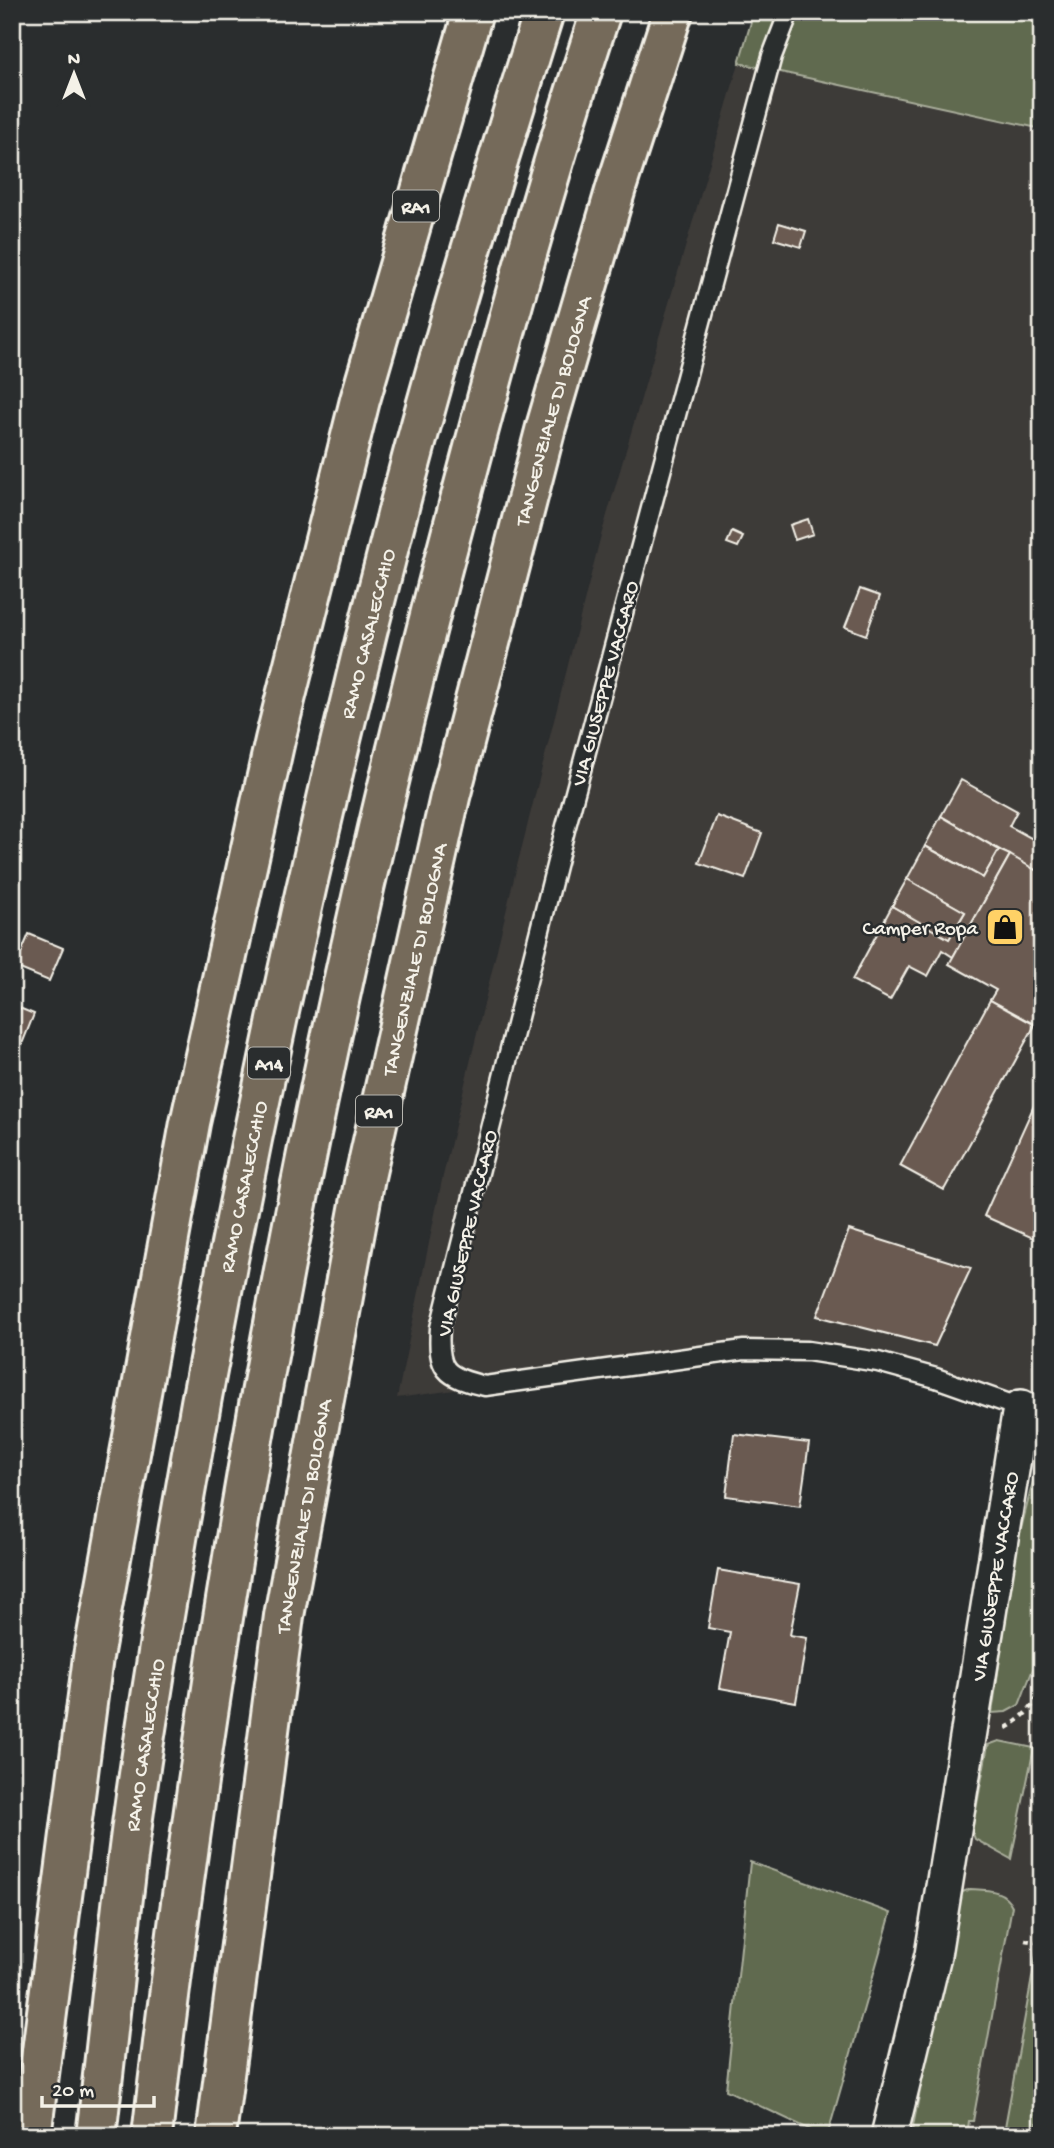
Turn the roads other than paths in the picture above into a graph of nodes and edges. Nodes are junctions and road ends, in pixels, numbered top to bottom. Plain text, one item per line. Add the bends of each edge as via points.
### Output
1 (472, 12) edge
2 (544, 12) edge
3 (601, 12) edge
4 (673, 12) edge
5 (679, 12) edge
6 (789, 12) edge
7 (641, 107) junction
8 (1021, 1408) joint
9 (30, 2136) edge
10 (96, 2136) edge
11 (152, 2136) edge
12 (216, 2136) edge
13 (889, 2136) edge

1 - 9 highway, RA1 via 356,413 275,740 190,1123 93,1657
2 - 10 highway, RAMO CASALECCHIO / A14 via 405,483 296,932 215,1326 144,1738
3 - 11 highway via 461,494 354,931 271,1332 236,1535 197,1772
4 - 7 highway, TANGENZIALE DI BOLOGNA / RA1
5 - 7 highway
6 - 8 lane, VIA GIUSEPPE VACCARO via 772,55 565,830 440,1328 438,1354 455,1379 485,1386 744,1350 808,1351 878,1362
7 - 12 highway, TANGENZIALE DI BOLOGNA / RA1 via 546,427 453,783 365,1177 284,1616
8 - 13 street, VIA GIUSEPPE VACCARO via 933,1955

